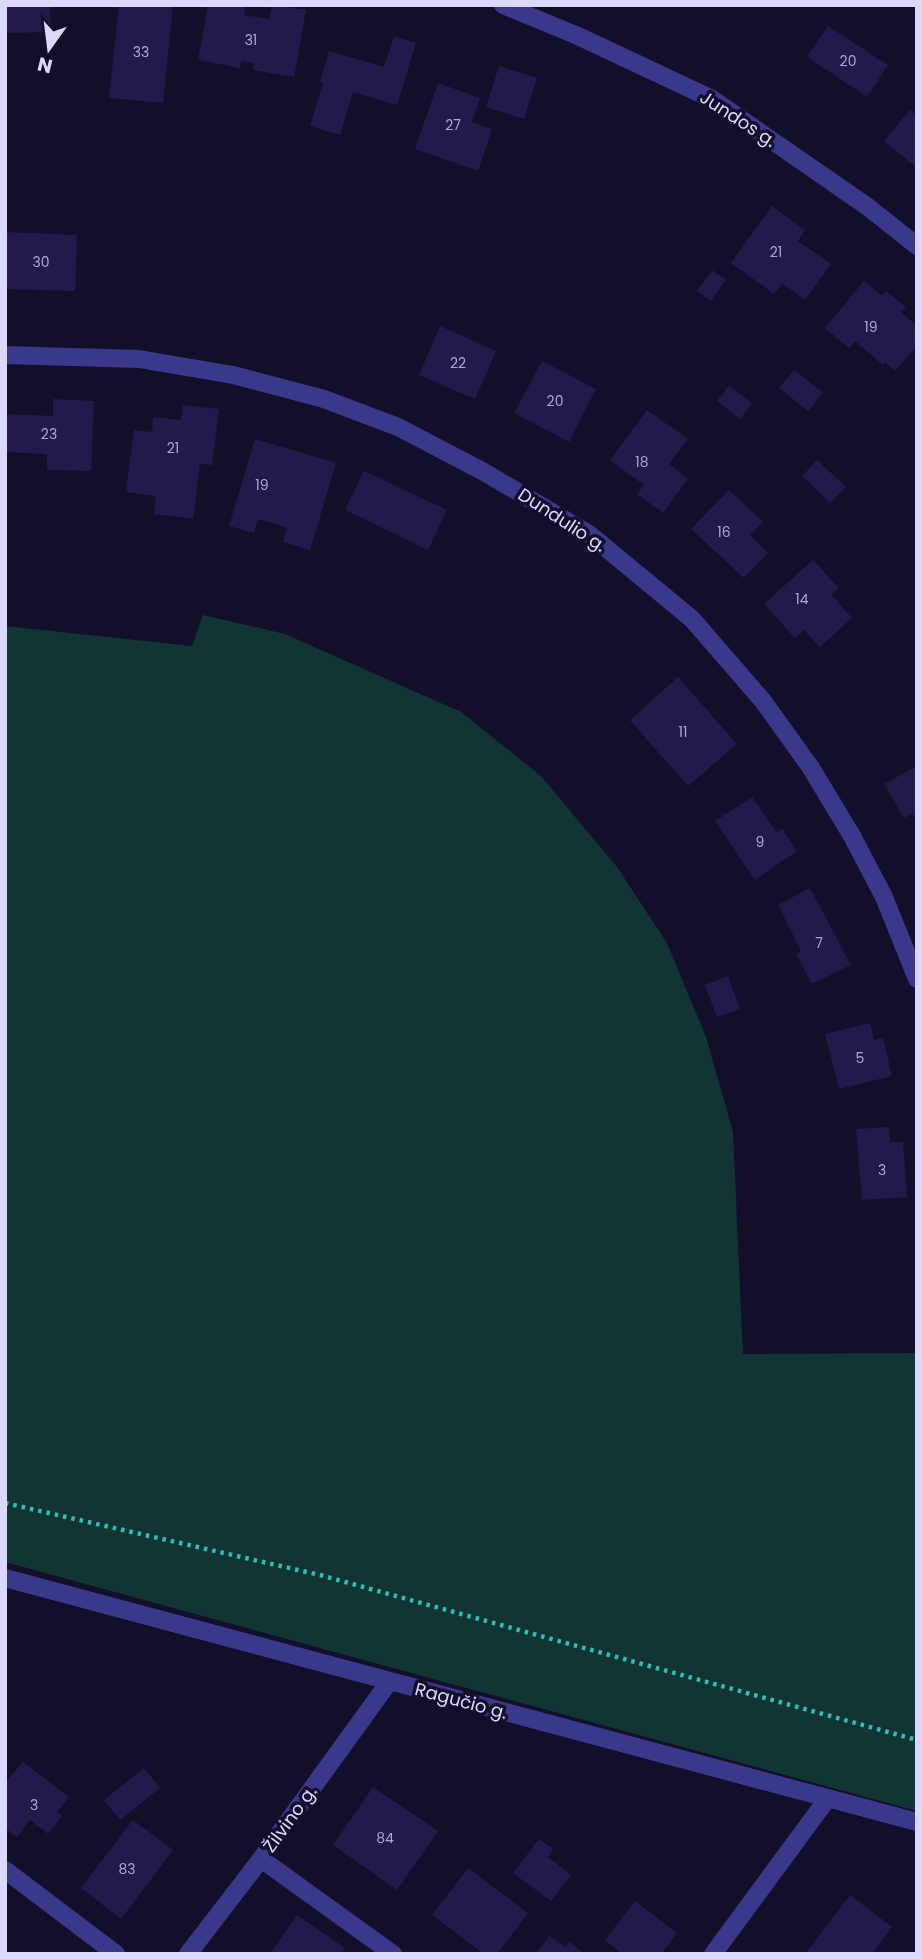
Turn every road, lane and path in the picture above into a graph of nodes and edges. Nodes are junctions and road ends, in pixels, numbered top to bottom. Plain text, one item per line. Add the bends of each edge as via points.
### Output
1 (503, 5) edge
2 (917, 246) edge
3 (5, 355) edge
4 (917, 979) edge
5 (5, 1503) edge
6 (5, 1578) edge
7 (389, 1682) junction
8 (917, 1740) edge
9 (828, 1798) junction
10 (917, 1822) edge
11 (261, 1859) junction
12 (5, 1870) edge
13 (116, 1954) edge
14 (188, 1954) edge
15 (393, 1954) edge
16 (713, 1954) edge

1 - 2 street, Jundos g. via 712,99 869,207
3 - 4 street, Dundulio g. via 139,359 233,375 324,399 411,433 589,534 692,619 764,701 852,836 884,897
5 - 8 path via 320,1575
6 - 7 street, Ragučio g.
7 - 9 street, Ragučio g.
7 - 11 street, Žilvino g.
9 - 10 street, Ragučio g.
9 - 16 street
11 - 14 street, Žilvino g.
11 - 15 street
12 - 13 street

